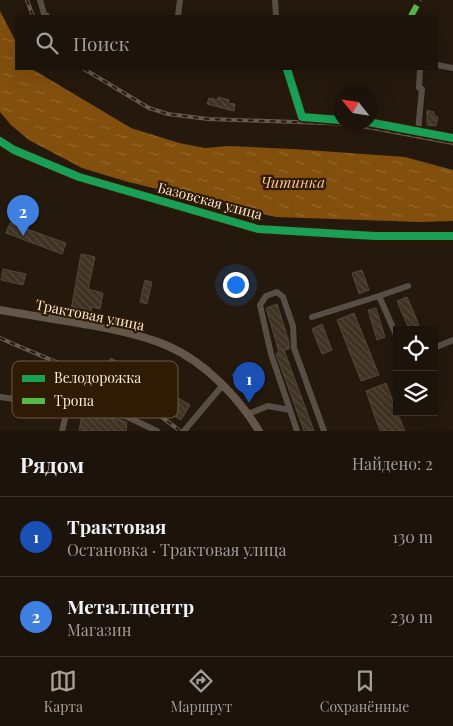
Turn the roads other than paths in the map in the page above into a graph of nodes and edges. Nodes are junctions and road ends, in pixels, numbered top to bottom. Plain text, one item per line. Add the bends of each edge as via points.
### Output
1 (40, 0) edge
2 (180, 0) edge
3 (275, 0) edge
4 (46, 15) edge
5 (178, 15) edge
6 (276, 15) edge
7 (438, 65) edge
8 (453, 68) edge
9 (286, 70) edge
10 (420, 70) edge
11 (333, 119) edge
12 (378, 124) edge
13 (418, 131) junction
14 (453, 138) edge
15 (0, 141) edge
16 (453, 236) edge
17 (408, 286) dead end
18 (379, 296) junction
19 (0, 310) edge
20 (312, 317) dead end
21 (393, 328) edge
22 (453, 340) edge
23 (438, 346) edge
24 (222, 386) junction
25 (290, 410) junction
26 (248, 414) junction
27 (65, 418) edge
28 (129, 418) edge
29 (62, 431) edge
30 (157, 431) edge
31 (184, 431) edge
32 (260, 431) edge
33 (297, 431) edge
34 (324, 431) edge

1 - 4 street
2 - 5 street
3 - 6 street
7 - 8 street
9 - 11 street via 302,117
10 - 13 street via 419,88 422,89
12 - 13 street
13 - 14 street
15 - 16 street, Базовская улица via 79,178 258,229 375,236
17 - 18 street
18 - 20 street
18 - 21 street
19 - 24 main road, Трактовая улица via 142,336 170,347 202,367
22 - 23 street
24 - 26 main road, Трактовая улица
24 - 31 street
25 - 26 street via 268,406
25 - 33 street
25 - 34 street via 271,354 260,305 266,296 277,292 283,298 293,326 294,348
26 - 32 main road, Трактовая улица
27 - 29 street
28 - 30 street

